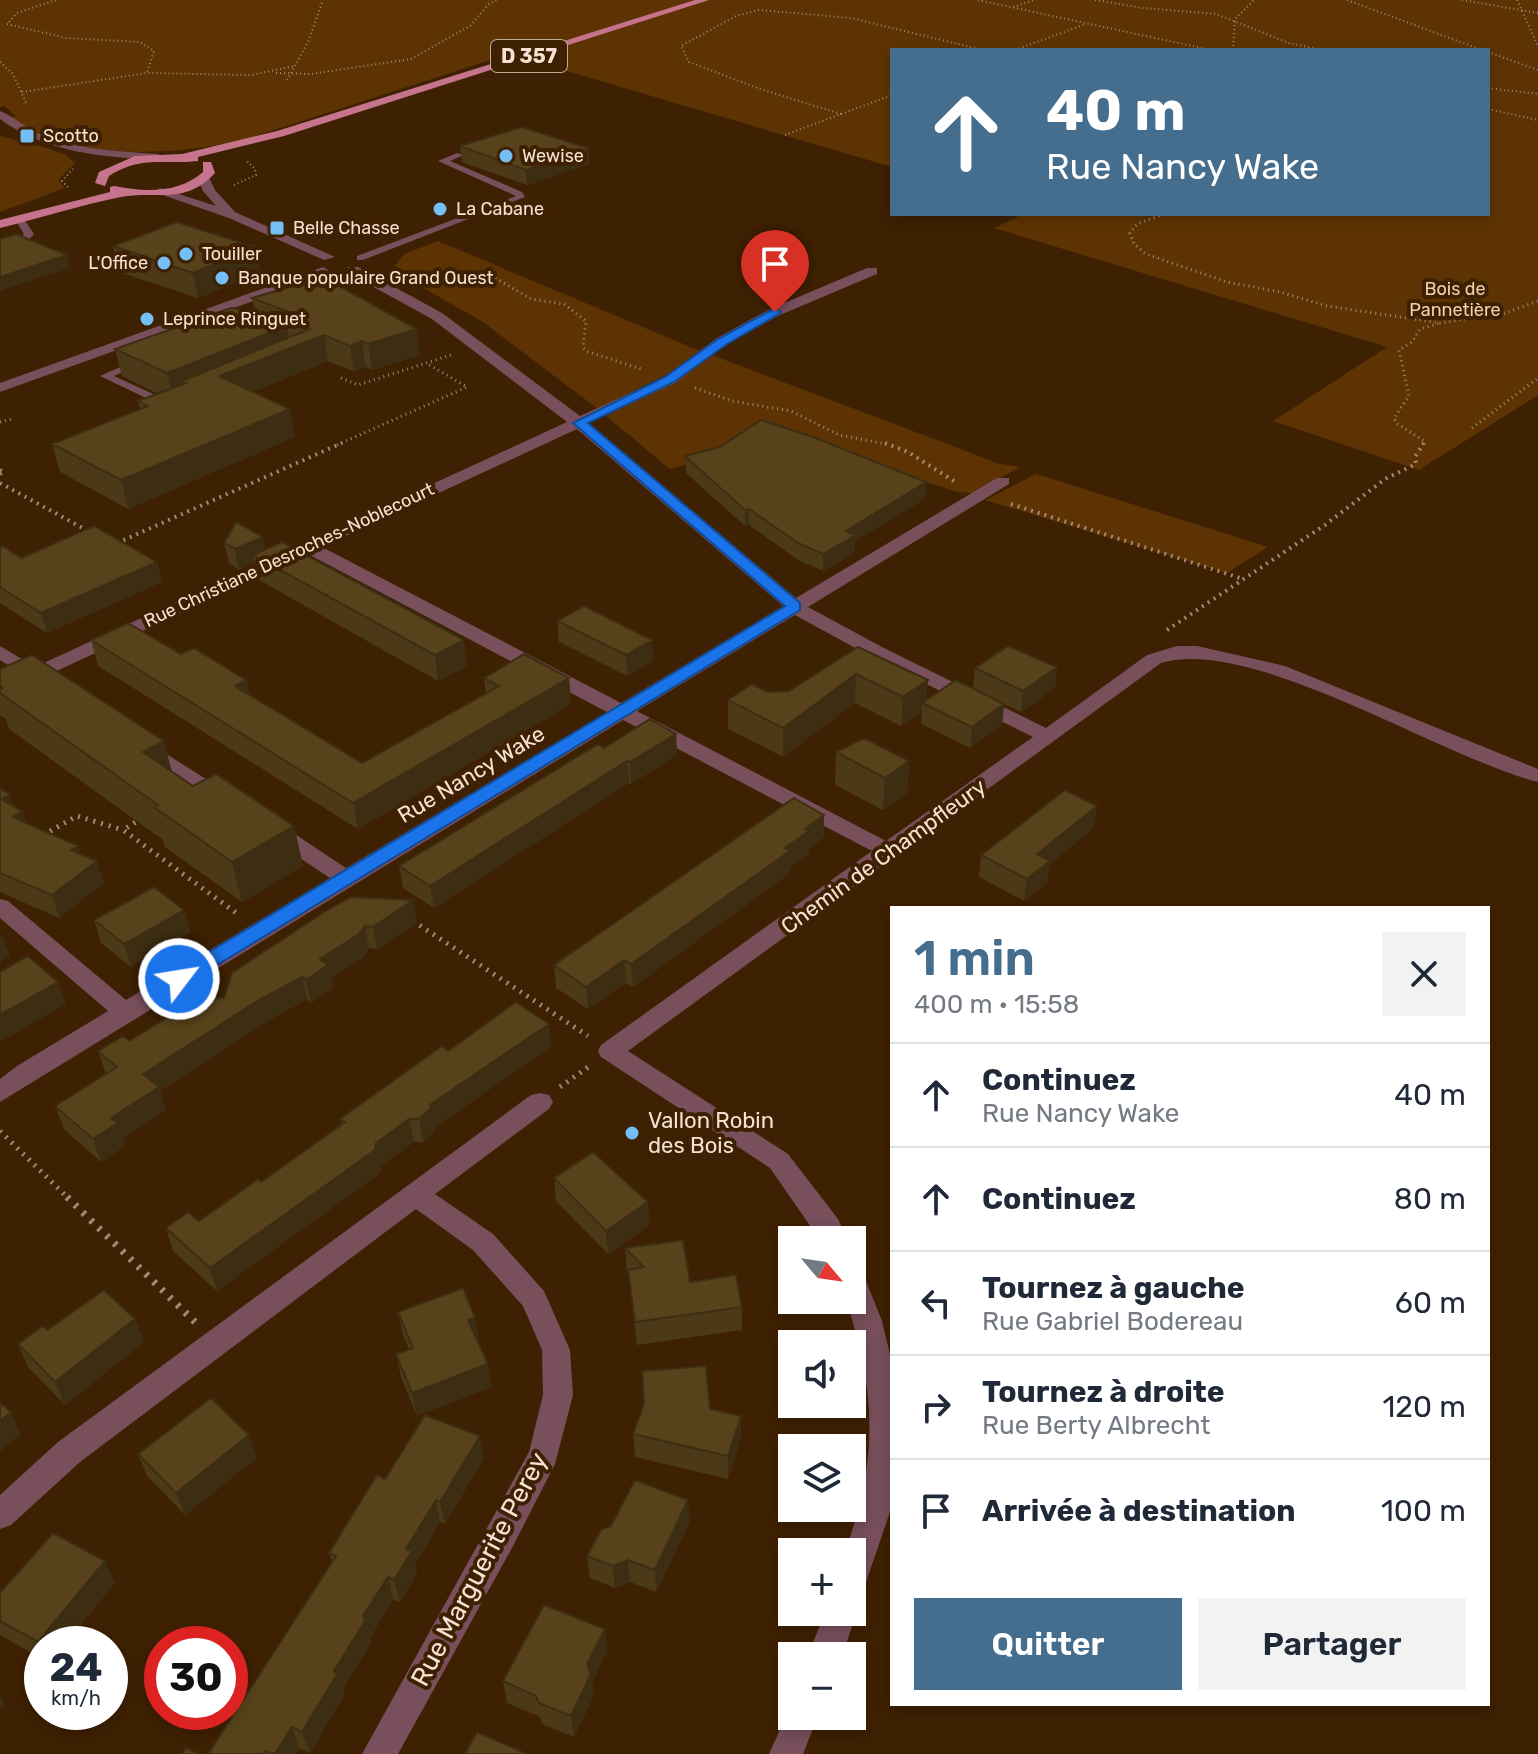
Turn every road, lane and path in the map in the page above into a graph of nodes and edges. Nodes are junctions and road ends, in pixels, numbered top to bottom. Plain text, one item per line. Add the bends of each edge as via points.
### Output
1 (56, 0) edge
2 (323, 0) edge
3 (497, 0) edge
4 (704, 0) edge
5 (978, 0) edge
6 (1034, 0) edge
7 (1095, 0) edge
8 (1254, 0) edge
9 (1347, 0) edge
10 (1462, 0) edge
11 (1517, 0) edge
12 (1019, 2) edge
13 (1012, 7) junction
14 (1522, 10) junction
15 (1538, 13) edge
16 (0, 21) edge
17 (6, 21) junction
18 (1234, 21) junction
19 (1087, 23) junction
20 (1538, 46) edge
21 (975, 48) edge
22 (1020, 48) edge
23 (1202, 48) edge
24 (1233, 48) edge
25 (1312, 48) edge
26 (1477, 48) edge
27 (1490, 53) edge
28 (0, 62) edge
29 (295, 66) junction
30 (1538, 70) edge
31 (147, 73) junction
32 (272, 73) junction
33 (291, 74) junction
34 (287, 80) dead end
35 (1490, 88) edge
36 (22, 92) junction
37 (1538, 94) edge
38 (890, 96) edge
39 (27, 105) dead end
40 (1490, 109) edge
41 (0, 114) edge
42 (841, 114) junction
43 (1538, 120) edge
44 (280, 134) junction
45 (785, 135) dead end
46 (69, 147) junction
47 (230, 155) junction
48 (460, 155) edge
49 (158, 157) junction
50 (183, 157) junction
51 (207, 164) junction
52 (102, 178) junction
53 (204, 178) junction
54 (225, 187) dead end
55 (126, 192) junction
56 (160, 192) junction
57 (36, 212) junction
58 (233, 215) junction
59 (1159, 216) edge
60 (19, 218) junction
61 (0, 224) edge
62 (27, 238) junction
63 (12, 244) edge
64 (0, 253) edge
65 (326, 264) junction
66 (360, 268) junction
67 (872, 271) dead end
68 (1538, 301) edge
69 (1440, 323) junction
70 (131, 340) junction
71 (464, 351) dead end
72 (426, 363) junction
73 (341, 378) dead end
74 (1538, 378) edge
75 (670, 380) junction
76 (0, 388) edge
77 (188, 402) edge
78 (13, 419) dead end
79 (0, 422) edge
80 (579, 423) junction
81 (1472, 428) dead end
82 (1003, 481) dead end
83 (0, 483) edge
84 (981, 494) junction
85 (101, 538) edge
86 (114, 544) edge
87 (308, 547) junction
88 (1243, 579) junction
89 (795, 607) junction
90 (0, 652) edge
91 (1177, 652) junction
92 (34, 674) junction
93 (0, 690) edge
94 (60, 691) edge
95 (621, 712) junction
96 (124, 733) edge
97 (1047, 736) junction
98 (1538, 776) edge
99 (149, 814) edge
100 (123, 830) junction
101 (39, 838) edge
102 (890, 852) junction
103 (346, 878) junction
104 (0, 906) edge
105 (412, 921) edge
106 (260, 930) junction
107 (125, 1012) junction
108 (610, 1051) junction
109 (0, 1093) edge
110 (540, 1102) joint
111 (0, 1131) edge
112 (416, 1195) junction
113 (827, 1226) edge
114 (865, 1314) edge
115 (216, 1343) junction
116 (0, 1515) edge
117 (866, 1538) edge
118 (795, 1730) edge
119 (379, 1754) edge
120 (786, 1754) edge

1 - 17 path
2 - 29 path
3 - 33 path via 470,26 411,59
4 - 44 main road, D 357
5 - 13 path
6 - 12 path
7 - 18 path via 1206,12
8 - 18 path
9 - 26 path
10 - 14 path
11 - 14 path
12 - 13 path
13 - 19 path
14 - 15 path
14 - 20 path
16 - 17 path
17 - 31 path via 66,38 140,42 154,51
18 - 24 path
18 - 25 path
19 - 22 path
19 - 23 path
21 - 42 path via 851,18 759,10 736,16 681,46 689,62
27 - 30 path
28 - 36 path
29 - 32 path
29 - 33 path
31 - 32 path
31 - 36 path
32 - 33 path
33 - 34 path
35 - 37 path
36 - 39 path
38 - 42 path
40 - 43 path
41 - 46 street via 25,132
42 - 45 path
44 - 47 main road, D 357
44 - 50 main road, D 357
46 - 49 street
46 - 52 street via 96,161
47 - 51 main road, D 357
47 - 54 path via 257,172
48 - 66 lane via 442,161 521,197
49 - 50 main road
49 - 52 main road via 124,163
50 - 51 main road
51 - 53 main road
52 - 55 main road
52 - 57 main road
53 - 56 main road
53 - 58 street via 209,191
55 - 56 main road
55 - 57 main road
56 - 58 street
57 - 60 main road
58 - 65 street
59 - 69 path via 1137,224 1130,233 1146,254 1227,282 1327,306
60 - 61 main road
60 - 62 lane
62 - 63 lane
62 - 64 lane via 23,245
65 - 66 street
65 - 70 street
66 - 75 path via 492,276 531,299 564,304 586,321 586,351
66 - 80 street via 437,316
67 - 75 street, Rue Christiane Desroches-Noblecourt via 775,312 722,341
68 - 69 path via 1505,313
69 - 88 path via 1420,329 1399,350 1409,396 1394,418 1424,441 1416,464 1385,479
70 - 76 street
70 - 77 lane via 151,354 105,376 173,408
71 - 72 path
72 - 73 path via 358,385
72 - 86 path via 467,387
74 - 81 path
75 - 80 street, Rue Christiane Desroches-Noblecourt
75 - 84 path via 732,401 791,411 839,435 883,442
78 - 79 path
80 - 87 street, Rue Christiane Desroches-Noblecourt
80 - 89 street
82 - 84 street, Rue Nancy Wake
83 - 85 path
84 - 88 path
84 - 89 street, Rue Nancy Wake
87 - 92 street, Rue Christiane Desroches-Noblecourt
87 - 95 street
88 - 91 path via 1167,629 1166,637
89 - 95 street, Rue Nancy Wake
89 - 97 street
90 - 92 street
91 - 97 street, Chemin de Champfleury via 1154,659
91 - 98 street via 1278,670
92 - 93 street, Rue Christiane Desroches-Noblecourt
92 - 94 street
95 - 102 street
95 - 103 street, Rue Nancy Wake
96 - 103 street
97 - 102 street, Chemin de Champfleury
99 - 100 path
100 - 101 path via 77,816
100 - 106 path
102 - 108 street, Chemin de Champfleury
103 - 106 street, Rue Nancy Wake
104 - 107 street
105 - 108 path
106 - 107 street, Rue Nancy Wake
107 - 109 street, Rue Nancy Wake
108 - 110 path
108 - 113 street via 779,1161
110 - 112 street
111 - 115 path
112 - 115 street
112 - 119 street, Rue Marguerite Perey via 483,1242 534,1299 556,1350 558,1395 544,1454
114 - 117 street via 882,1391 885,1462
115 - 116 street via 69,1452
118 - 120 street

